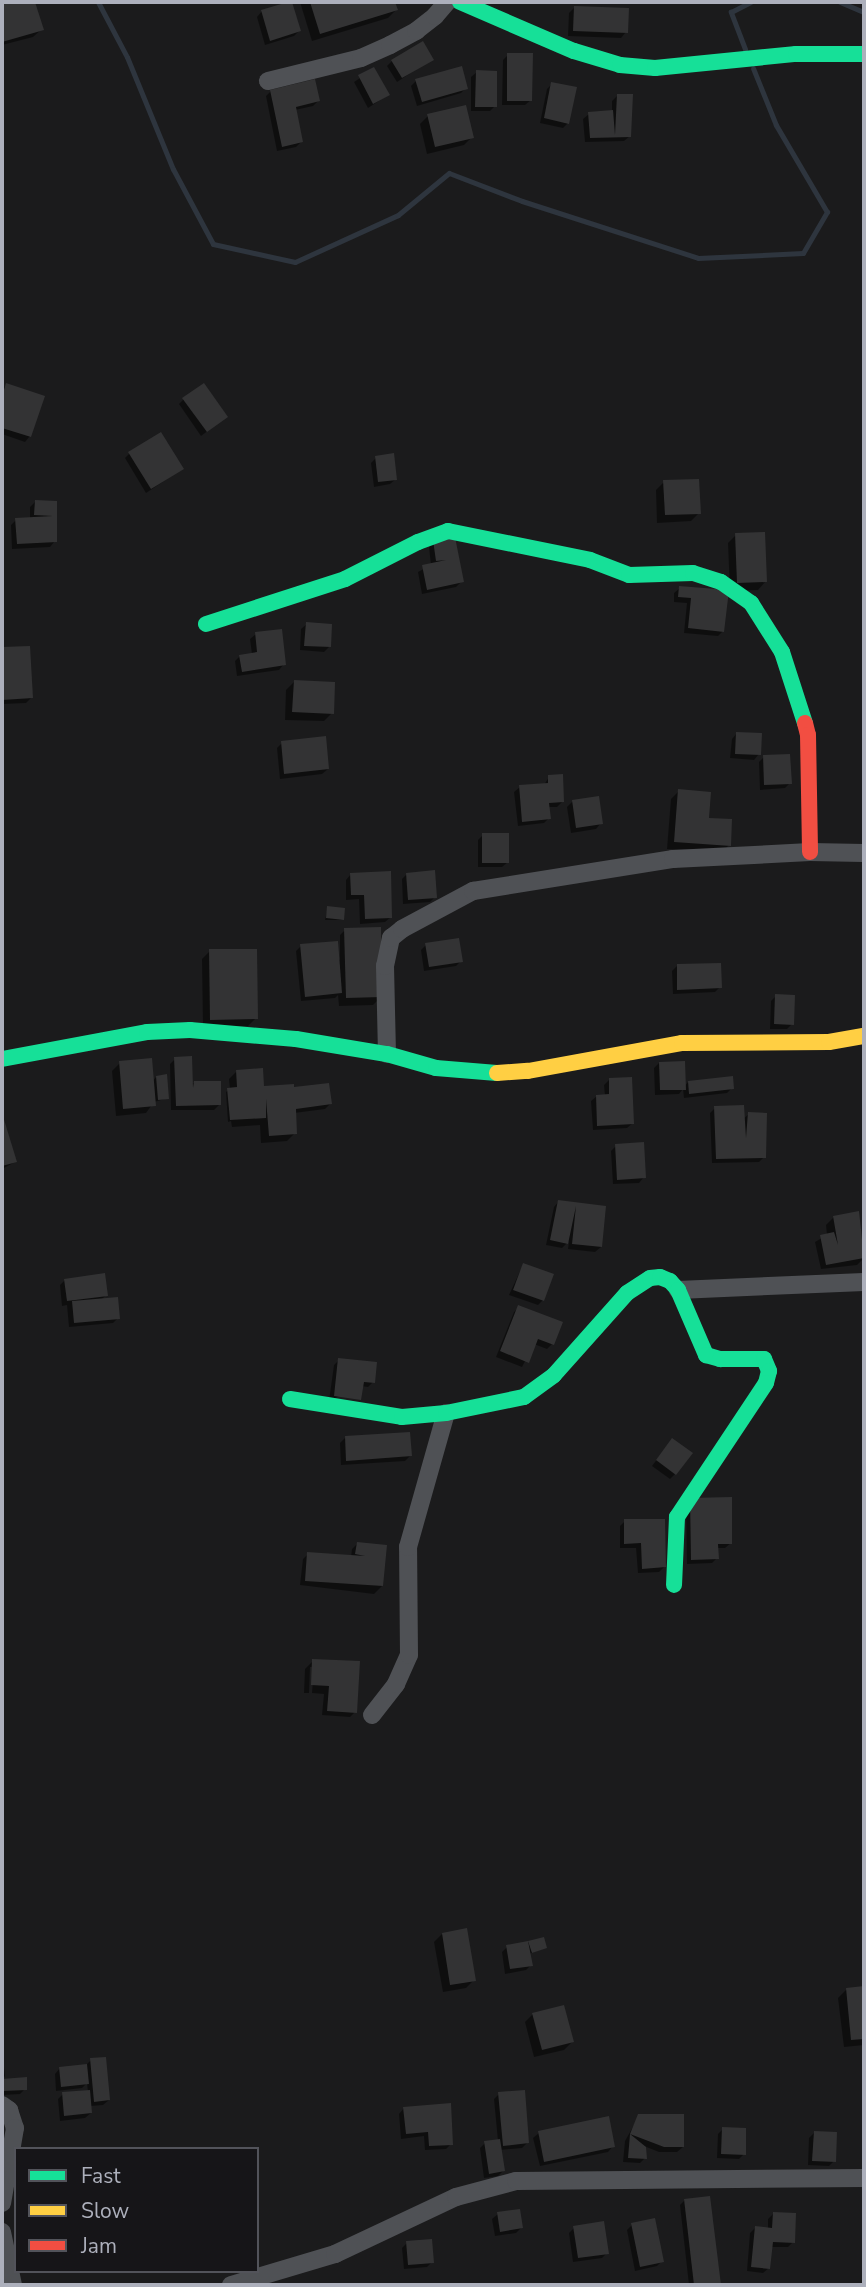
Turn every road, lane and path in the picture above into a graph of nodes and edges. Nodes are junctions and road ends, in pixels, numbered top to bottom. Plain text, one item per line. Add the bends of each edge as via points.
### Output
1 (447, 2) edge
2 (460, 2) edge
3 (864, 54) edge
4 (268, 81) dead end
5 (206, 624) dead end
6 (810, 852) junction
7 (864, 853) edge
8 (864, 1036) edge
9 (387, 1054) junction
10 (2, 1059) edge
11 (864, 1282) edge
12 (678, 1290) junction
13 (290, 1399) dead end
14 (446, 1413) junction
15 (674, 1585) dead end
16 (372, 1715) dead end
17 (2, 2105) edge
18 (864, 2178) edge
19 (2, 2203) edge
20 (2, 2232) edge
21 (12, 2285) edge
22 (231, 2285) edge

1 - 4 street via 426,24 361,58
2 - 3 main road via 574,51 620,65 655,68 796,54
5 - 6 main road via 345,579 448,531 590,560 629,575 677,572 715,579 751,603 782,652 794,682 808,735
6 - 7 street
6 - 9 street via 673,859 488,886 461,896 391,939 385,965
8 - 9 main road via 829,1042 682,1043 498,1073 436,1068
9 - 10 main road via 296,1039 168,1030
11 - 12 street
12 - 14 main road via 660,1277 640,1283 540,1388 524,1397
12 - 15 main road via 706,1355 757,1357 764,1359 769,1371 677,1517
13 - 14 main road via 401,1418
14 - 16 street via 408,1547 409,1655 396,1685
17 - 19 street via 9,2110 15,2128
18 - 22 street via 516,2180 456,2197 335,2253
20 - 21 street

